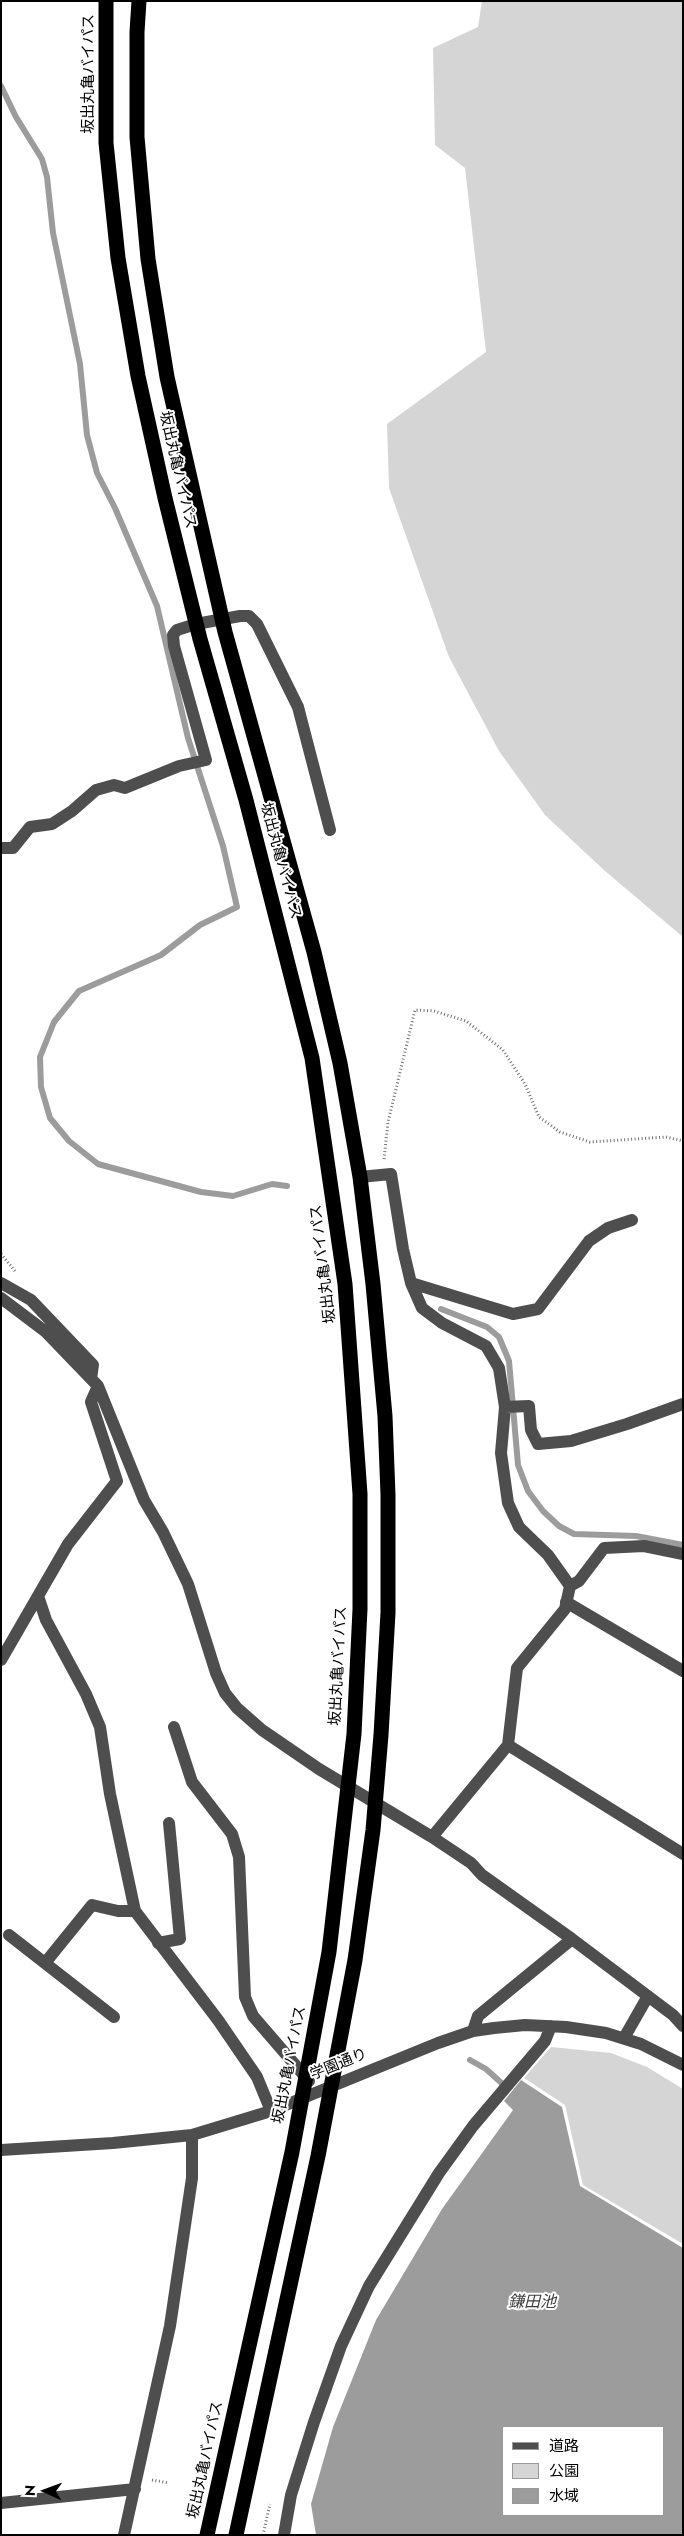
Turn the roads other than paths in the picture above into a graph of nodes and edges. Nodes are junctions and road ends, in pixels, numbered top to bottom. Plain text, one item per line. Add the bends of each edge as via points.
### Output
1 (106, 1) edge
2 (139, 1) edge
3 (222, 617) junction
4 (196, 624) junction
5 (330, 830) dead end
6 (1, 848) edge
7 (360, 1177) junction
8 (632, 1220) dead end
9 (1, 1283) edge
10 (411, 1283) junction
11 (1, 1298) edge
12 (94, 1382) junction
13 (683, 1404) edge
14 (512, 1407) junction
15 (683, 1554) edge
16 (570, 1586) junction
17 (38, 1596) junction
18 (566, 1602) junction
19 (1, 1660) edge
20 (683, 1670) edge
21 (174, 1727) dead end
22 (508, 1746) junction
23 (169, 1823) dead end
24 (432, 1837) junction
25 (683, 1854) edge
26 (136, 1911) junction
27 (9, 1935) dead end
28 (572, 1939) junction
29 (158, 1943) junction
30 (45, 1963) junction
31 (648, 1996) junction
32 (114, 2017) dead end
33 (551, 2026) junction
34 (683, 2026) edge
35 (473, 2031) junction
36 (624, 2038) junction
37 (683, 2065) edge
38 (315, 2092) junction
39 (270, 2111) junction
40 (192, 2135) junction
41 (1, 2150) edge
42 (135, 2489) junction
43 (1, 2504) edge
44 (124, 2535) edge
45 (205, 2535) edge
46 (236, 2535) edge
47 (284, 2535) edge

1 - 4 highway, 坂出丸亀バイパス via 106,143 118,258 140,385
2 - 3 highway, 坂出丸亀バイパス via 137,137 148,260 167,377
3 - 4 street
3 - 5 street via 249,616 257,624 298,707
3 - 7 highway, 坂出丸亀バイパス via 314,952 340,1064
4 - 6 street via 177,630 173,635 200,762 179,766 125,788 114,786 96,790 52,824 30,827 12,848
4 - 45 highway, 坂出丸亀バイパス via 246,800 312,1058 345,1284 360,1494 360,1609 354,1734 329,1952 292,2152 251,2344
7 - 10 street via 391,1174
7 - 46 highway, 坂出丸亀バイパス via 373,1284 388,1495 388,1613 373,1830 355,1960 318,2156
8 - 10 street via 608,1228 589,1241 538,1309 513,1314
9 - 12 street via 31,1300 93,1364
10 - 14 street via 422,1308 442,1323 486,1346
11 - 12 street via 46,1332
12 - 17 street via 91,1402 118,1481 68,1544
12 - 24 street via 144,1500 188,1584 225,1693 262,1730 319,1769
13 - 14 street via 571,1441 538,1444 532,1430 529,1406
14 - 16 street via 501,1453 508,1503 519,1528 548,1554
15 - 16 street via 644,1546 604,1548 579,1581
16 - 18 street
17 - 19 street
17 - 26 street via 46,1620 100,1727 110,1794
18 - 20 street
18 - 22 street via 518,1668
21 - 38 street via 192,1782 232,1834 239,1857 245,1997 253,2016 308,2079
22 - 24 street
22 - 25 street
23 - 29 street via 180,1938
24 - 28 street
26 - 29 street
26 - 30 street via 92,1905
27 - 30 street
28 - 31 street
28 - 35 street via 478,2016
29 - 39 street via 218,2020 251,2069
30 - 32 street
31 - 34 street
31 - 36 street
33 - 35 street, 学園通り via 525,2025
33 - 36 street, 学園通り
33 - 47 street via 545,2041 473,2126 439,2173 370,2286 341,2346 314,2422 292,2495
35 - 38 street, 学園通り
36 - 37 street, 学園通り
38 - 39 street, 学園通り
39 - 40 street, 学園通り
40 - 41 street, 学園通り
40 - 42 street via 192,2178 170,2326
42 - 43 street
42 - 44 street

